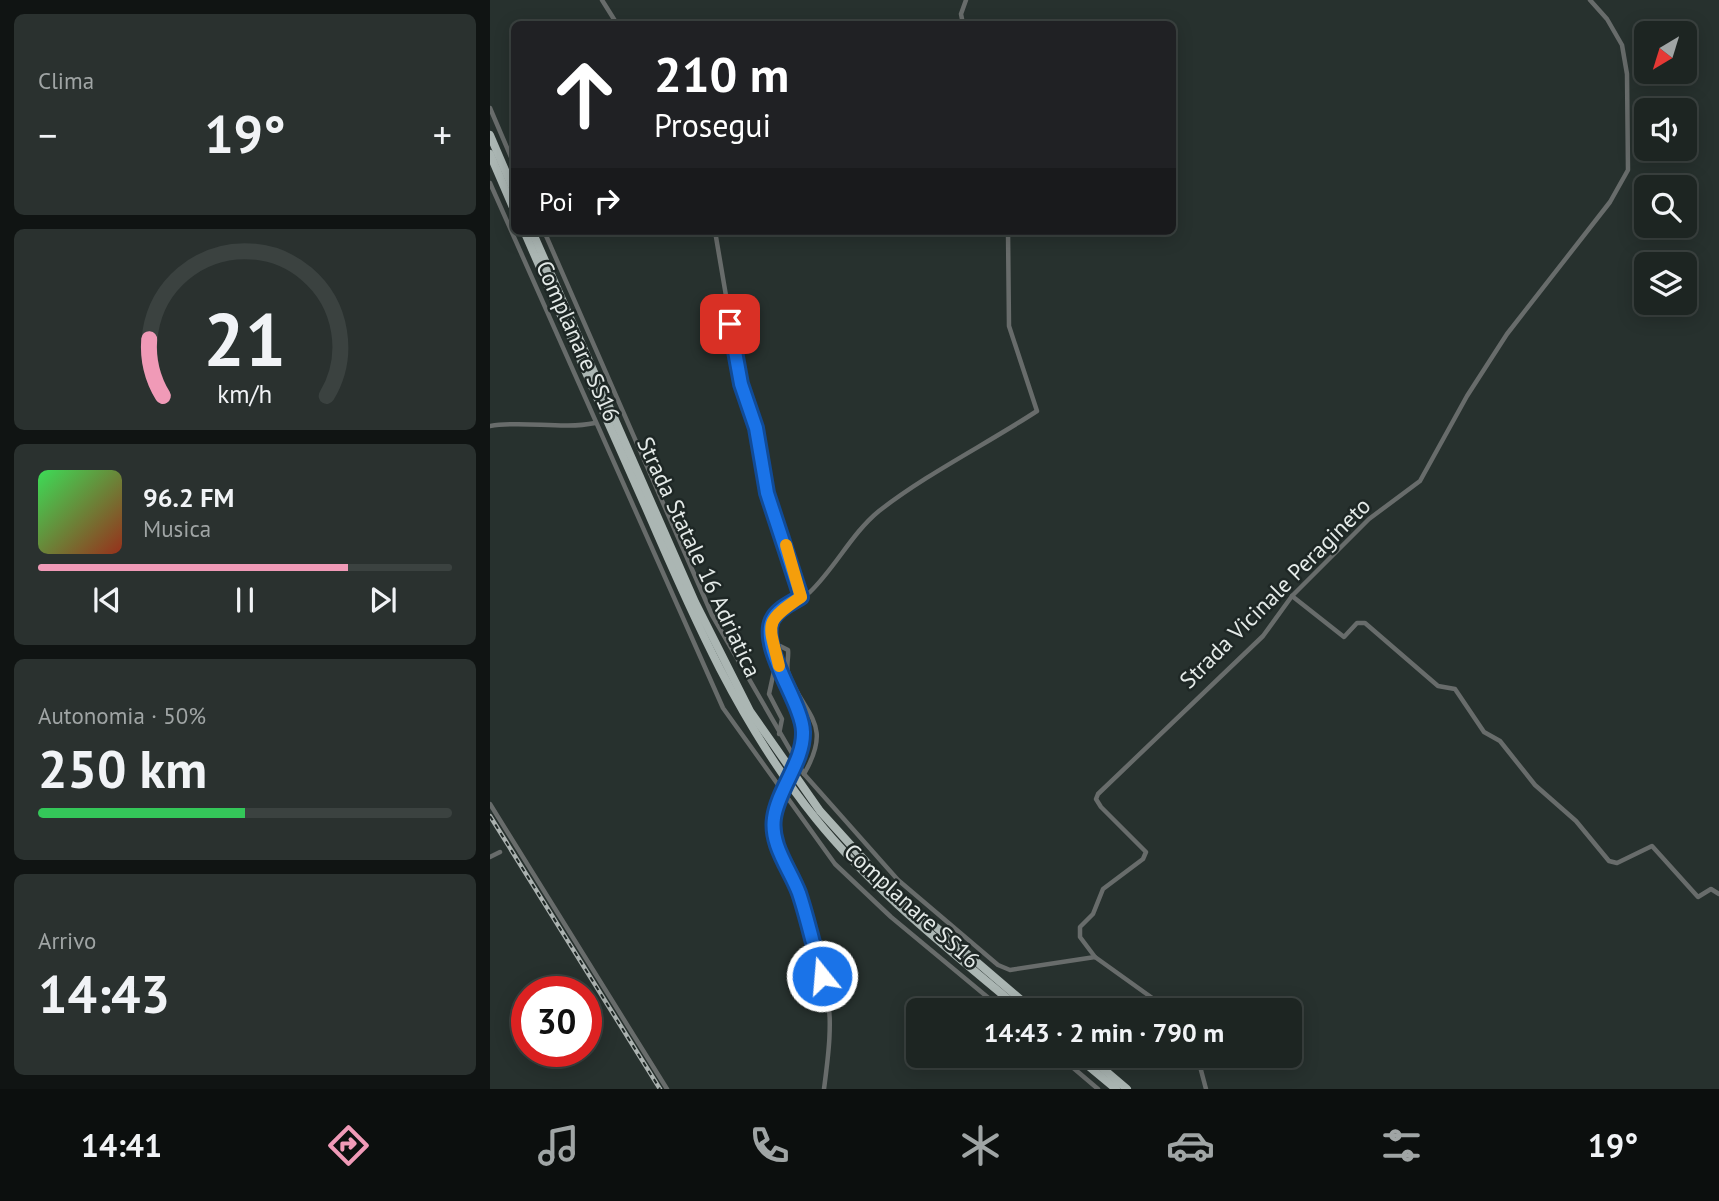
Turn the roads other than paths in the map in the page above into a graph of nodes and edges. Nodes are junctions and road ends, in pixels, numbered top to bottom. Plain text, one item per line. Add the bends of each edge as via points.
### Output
1 (601, 0) edge
2 (966, 0) edge
3 (1590, 0) edge
4 (615, 21) edge
5 (962, 21) edge
6 (490, 108) edge
7 (490, 135) edge
8 (490, 154) edge
9 (511, 157) edge
10 (490, 183) edge
11 (511, 184) edge
12 (511, 203) edge
13 (511, 231) edge
14 (513, 235) edge
15 (526, 235) edge
16 (534, 235) edge
17 (546, 235) edge
18 (716, 235) edge
19 (1008, 235) edge
20 (595, 423) junction
21 (490, 426) edge
22 (1292, 596) junction
23 (801, 597) junction
24 (776, 655) junction
25 (779, 734) junction
26 (804, 774) junction
27 (490, 804) edge
28 (500, 852) dead end
29 (490, 857) edge
30 (1719, 894) edge
31 (1096, 957) junction
32 (989, 998) edge
33 (1007, 998) edge
34 (1019, 998) edge
35 (1152, 998) edge
36 (1073, 1068) edge
37 (1091, 1068) edge
38 (1103, 1068) edge
39 (1200, 1068) edge
40 (667, 1089) edge
41 (824, 1089) edge
42 (1098, 1089) edge
43 (1116, 1089) edge
44 (1128, 1089) edge
45 (1206, 1089) edge

1 - 4 street
2 - 5 street
3 - 22 street, Strada Vicinale Peragineto via 1622,45 1626,64 1625,177 1507,334 1420,481 1369,520
6 - 9 street
7 - 11 highway
8 - 12 highway
10 - 13 street, Complanare SS16
14 - 20 street, Complanare SS16
15 - 33 highway, Strada Statale 16 Adriatica via 688,606 744,718 815,818 853,861
16 - 34 highway, Strada Statale 16 Adriatica via 695,602 750,711 820,811 887,885
17 - 25 street via 712,615
18 - 23 street via 741,384 753,414 767,493
19 - 23 street via 1009,326 1037,411 877,513
20 - 21 street
20 - 32 street, Complanare SS16 via 723,708 835,863 891,917
22 - 30 street via 1344,637 1357,623 1365,623 1438,686 1455,689 1484,732 1498,738 1535,785 1576,821 1609,861 1617,863 1652,846 1698,897 1711,888
22 - 31 street, Strada Vicinale Peragineto via 1263,636 1098,793 1101,807 1146,856 1103,889 1093,914 1080,927 1080,937
23 - 24 street via 772,621
24 - 25 street via 769,694 782,719
24 - 26 street via 780,646 788,650 787,670 815,720 815,753
24 - 41 street, bridge via 803,733 774,817 776,843 798,892 827,991
25 - 26 street
26 - 31 street via 898,880 998,965 1010,970
27 - 40 street
28 - 29 street
31 - 35 street
36 - 42 street
37 - 43 highway
38 - 44 highway
39 - 45 street

